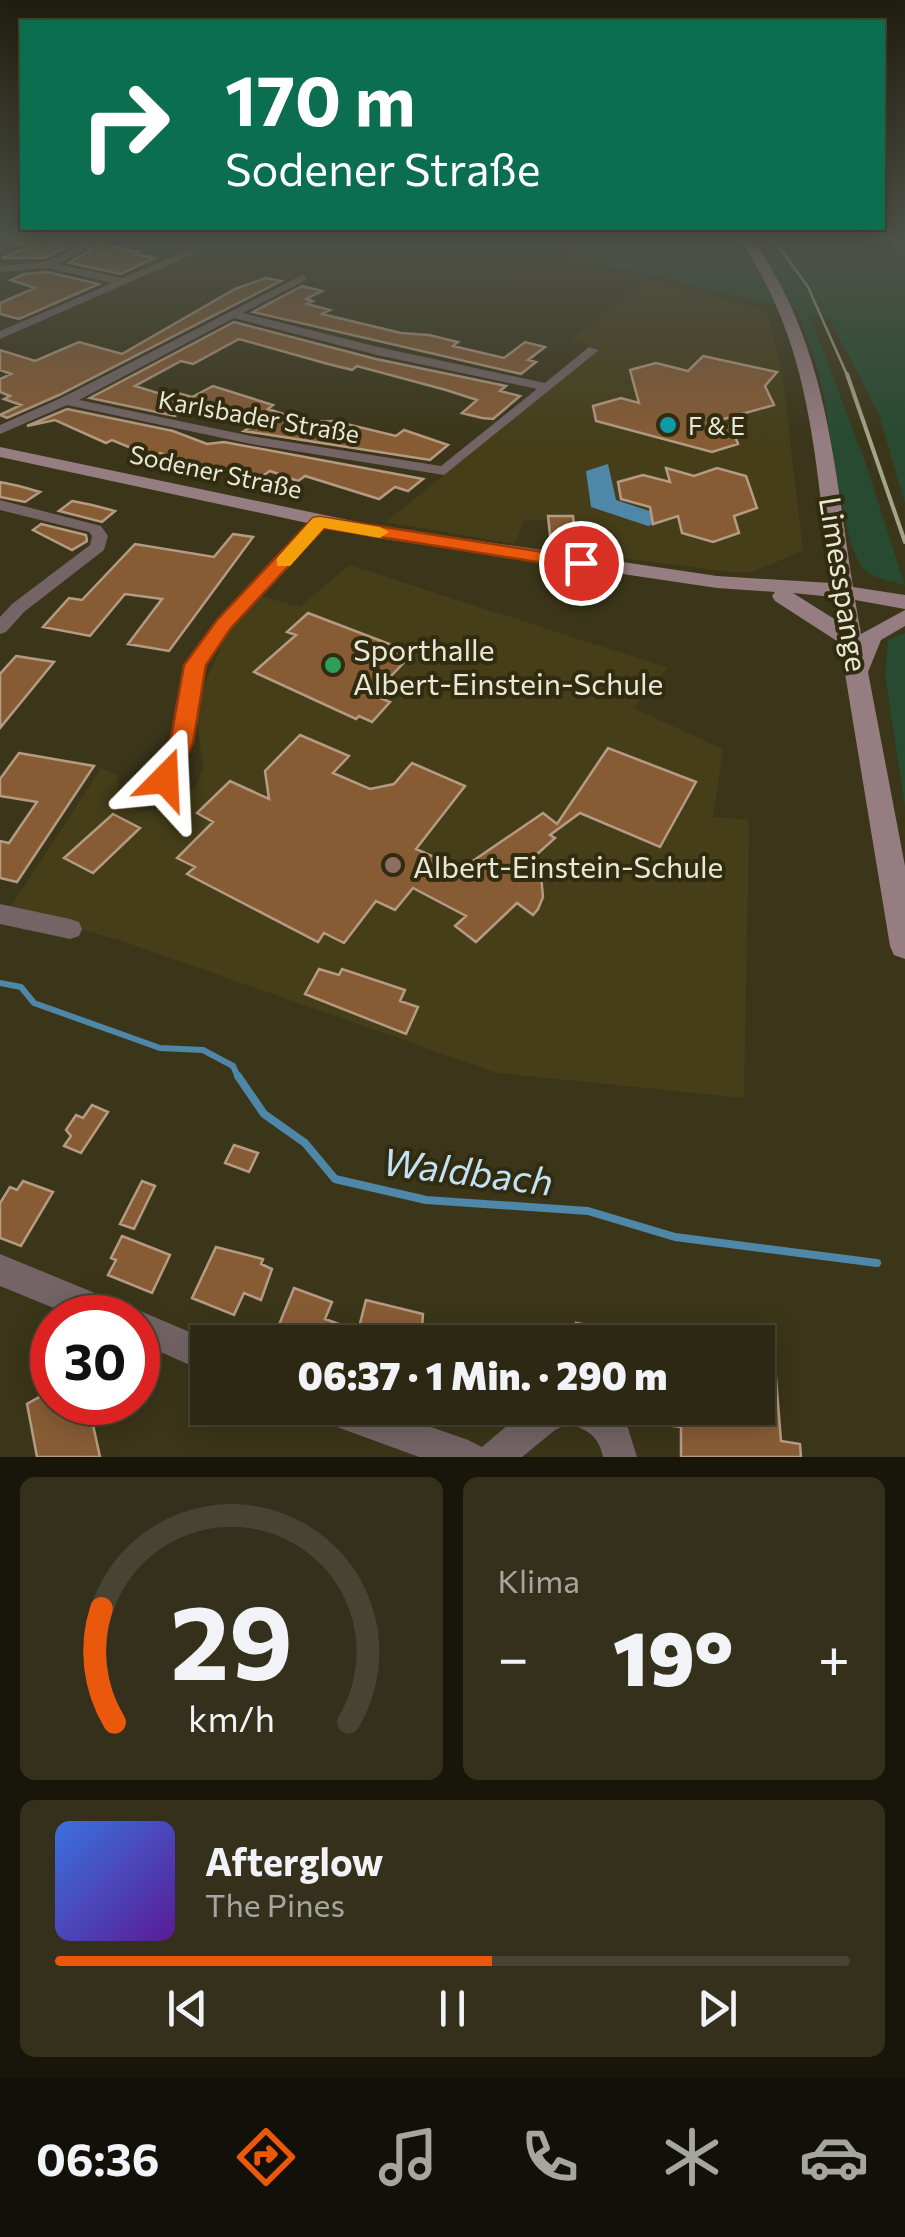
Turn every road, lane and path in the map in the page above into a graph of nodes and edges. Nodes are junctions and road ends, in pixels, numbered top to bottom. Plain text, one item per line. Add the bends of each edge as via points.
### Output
1 (70, 305) edge
2 (250, 305) edge
3 (785, 305) edge
4 (232, 314) junction
5 (0, 335) edge
6 (593, 350) dead end
7 (547, 387) junction
8 (66, 401) junction
9 (0, 430) edge
10 (0, 452) edge
11 (0, 505) edge
12 (320, 522) junction
13 (837, 550) junction
14 (778, 591) junction
15 (845, 598) junction
16 (905, 600) edge
17 (9, 606) edge
18 (905, 614) edge
19 (0, 628) edge
20 (851, 640) junction
21 (858, 669) junction
22 (165, 779) dead end
23 (0, 914) edge
24 (70, 929) dead end
25 (905, 946) edge
26 (0, 1270) edge
27 (61, 1295) edge
28 (160, 1336) edge
29 (190, 1350) edge
30 (378, 1425) edge
31 (533, 1425) edge
32 (608, 1425) edge
33 (468, 1457) edge
34 (494, 1457) edge
35 (620, 1457) edge

1 - 5 street
2 - 4 street
3 - 13 main road, Limesspange via 805,352
4 - 7 street
4 - 8 street
6 - 7 street
7 - 8 street, Karlsbader Straße via 444,471
8 - 9 street
10 - 12 main road, Sodener Straße
11 - 17 street via 100,536 98,547
12 - 14 main road, Sodener Straße
12 - 22 street via 224,624 195,665 182,743
13 - 14 main road via 811,576
13 - 15 main road, Limesspange
13 - 16 main road
14 - 15 main road, Sodener Straße
14 - 20 main road
15 - 16 main road
15 - 18 main road, Sodener Straße
15 - 20 main road, Limesspange
17 - 19 street
18 - 21 main road via 871,636
20 - 21 main road, Limesspange
21 - 25 main road, Limesspange
23 - 24 street
26 - 27 street
28 - 29 street
30 - 33 street
31 - 34 street
32 - 35 street

